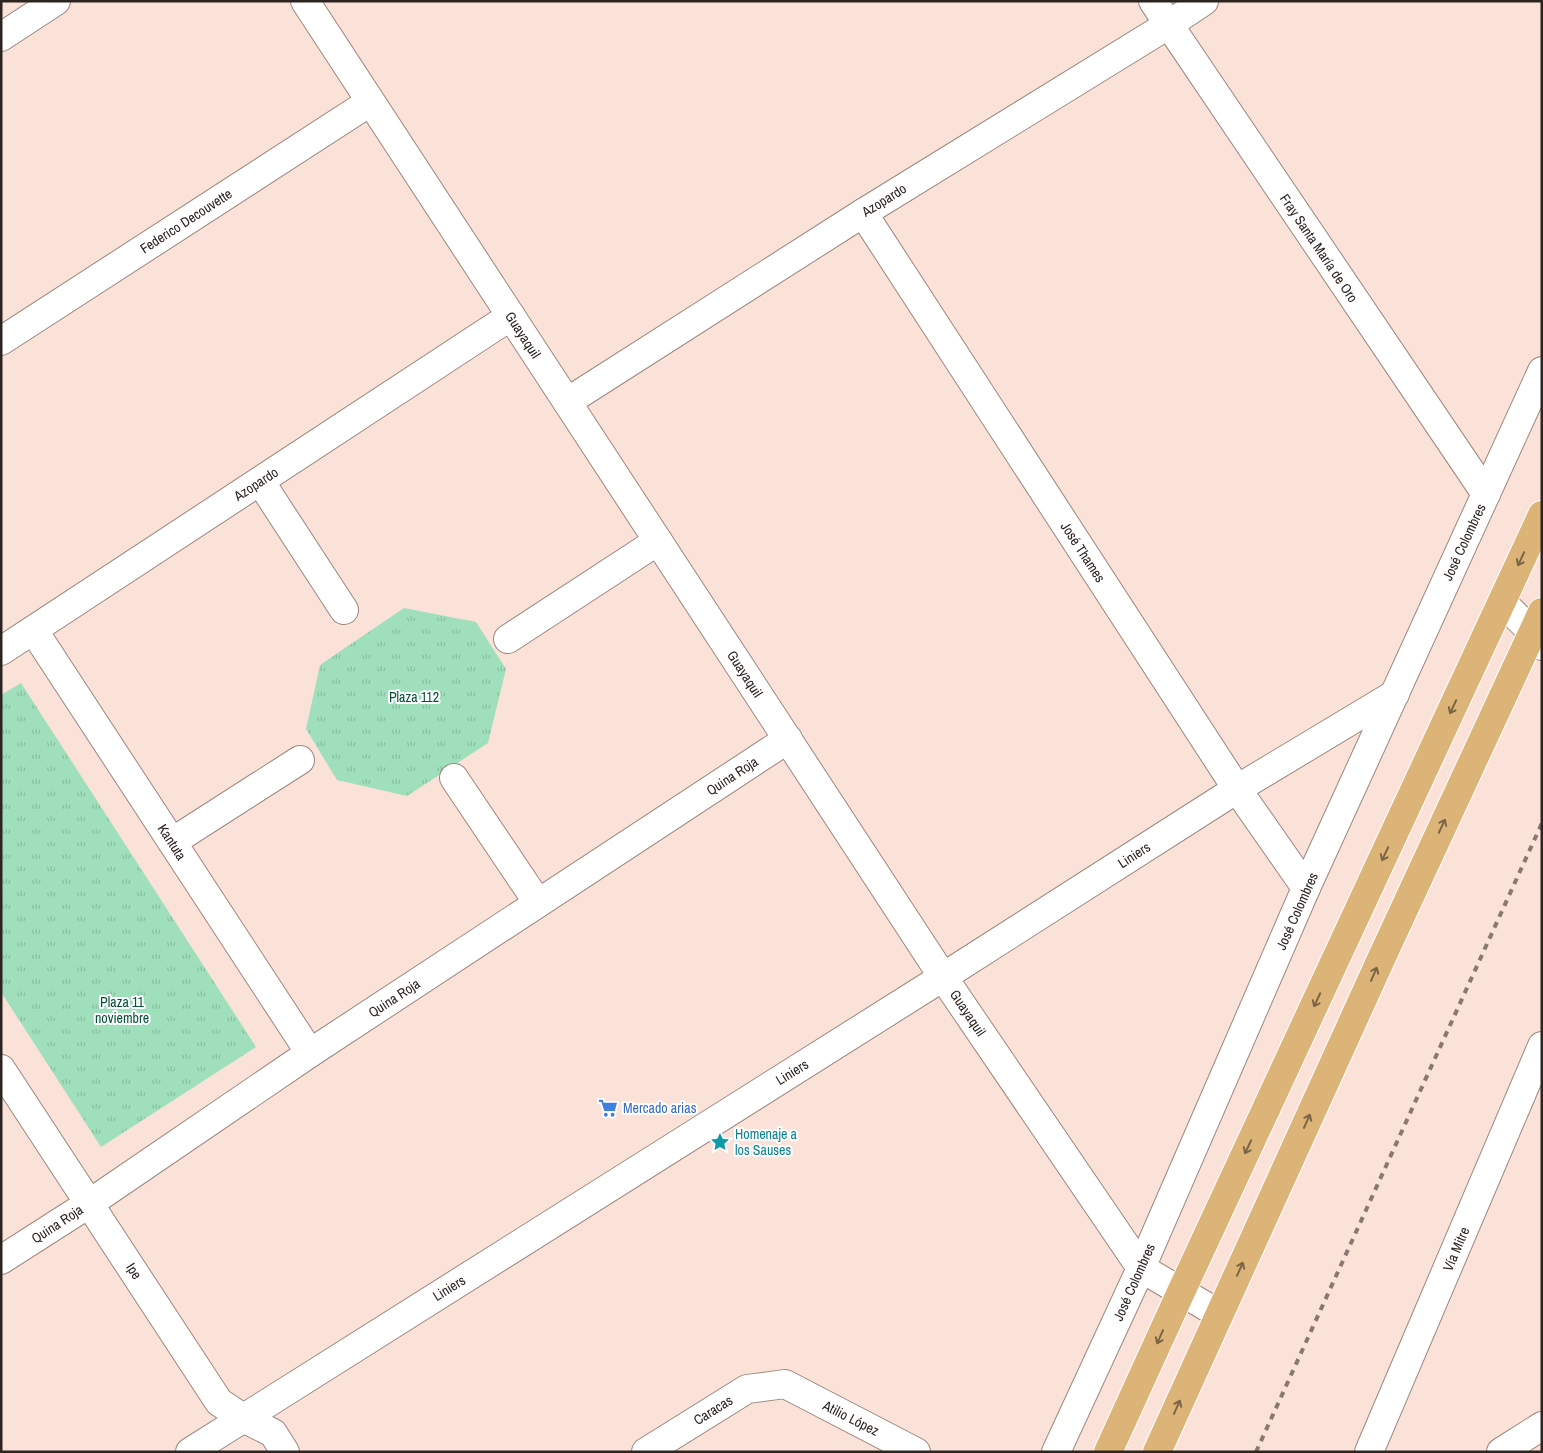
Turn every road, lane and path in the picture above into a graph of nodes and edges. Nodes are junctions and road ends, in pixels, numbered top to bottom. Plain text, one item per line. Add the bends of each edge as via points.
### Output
1 (56, 1) edge
2 (305, 1) edge
3 (1153, 1) edge
4 (1204, 1) edge
5 (1168, 25) junction
6 (1, 36) edge
7 (370, 102) junction
8 (863, 213) junction
9 (511, 316) junction
10 (1, 341) edge
11 (1542, 371) edge
12 (567, 402) junction
13 (260, 481) junction
14 (1486, 494) junction
15 (1542, 515) edge
16 (658, 541) junction
17 (1502, 602) junction
18 (344, 610) dead end
19 (1539, 630) edge
20 (34, 631) junction
21 (508, 639) dead end
22 (1, 651) edge
23 (1395, 694) junction
24 (788, 739) junction
25 (300, 760) dead end
26 (454, 778) dead end
27 (1237, 789) junction
28 (172, 842) junction
29 (1306, 888) junction
30 (538, 903) junction
31 (944, 977) junction
32 (1542, 1046) edge
33 (310, 1053) junction
34 (1, 1069) edge
35 (90, 1203) junction
36 (1, 1260) edge
37 (1141, 1268) junction
38 (1180, 1292) junction
39 (1219, 1314) junction
40 (785, 1384) joint
41 (243, 1418) junction
42 (1542, 1426) edge
43 (190, 1452) edge
44 (285, 1452) edge
45 (646, 1452) edge
46 (916, 1452) edge
47 (1056, 1452) edge
48 (1108, 1452) edge
49 (1157, 1452) edge
50 (1369, 1452) edge
51 (1501, 1452) edge

1 - 6 street
2 - 7 street, Guayaquil
3 - 5 street, Fray Santa María de Oro
4 - 5 street, Azopardo
5 - 8 street, Azopardo
5 - 14 street, Fray Santa María de Oro
7 - 9 street, Guayaquil
7 - 10 street, Federico Decouvette
8 - 12 street, Azopardo
8 - 27 street, José Thames
9 - 12 street, Guayaquil
9 - 13 street, Azopardo
11 - 14 street, José Colombres
12 - 16 street, Guayaquil
13 - 18 street
13 - 20 street, Azopardo
14 - 23 street, José Colombres
15 -> 17 main road
16 - 21 street
16 - 24 street, Guayaquil
17 - 19 street
17 -> 38 main road
39 -> 19 main road via 1382,957
20 - 22 street, Azopardo
20 - 28 street, Kantuta
23 - 27 street, Liniers
23 - 29 street, José Colombres
24 - 30 street, Quina Roja
24 - 31 street, Guayaquil
25 - 28 street
26 - 30 street
27 - 29 street, José Thames
27 - 31 street, Liniers
28 - 33 street, Kantuta
29 - 37 street, José Colombres
30 - 33 street, Quina Roja
31 - 37 street, Guayaquil
31 - 41 street, Liniers
32 - 50 street, Vía Mitre
33 - 35 street, Quina Roja
34 - 35 street, Ipe
35 - 36 street, Quina Roja
35 - 41 street, Ipe via 219,1402
37 - 38 street, Guayaquil
37 - 47 street, José Colombres
38 - 39 street, Guayaquil
38 -> 48 main road
49 -> 39 main road
40 - 45 street, Caracas via 746,1389
40 - 46 street, Atilio López
41 - 43 street, Liniers
41 - 44 street, Ipe via 273,1433
42 - 51 street

